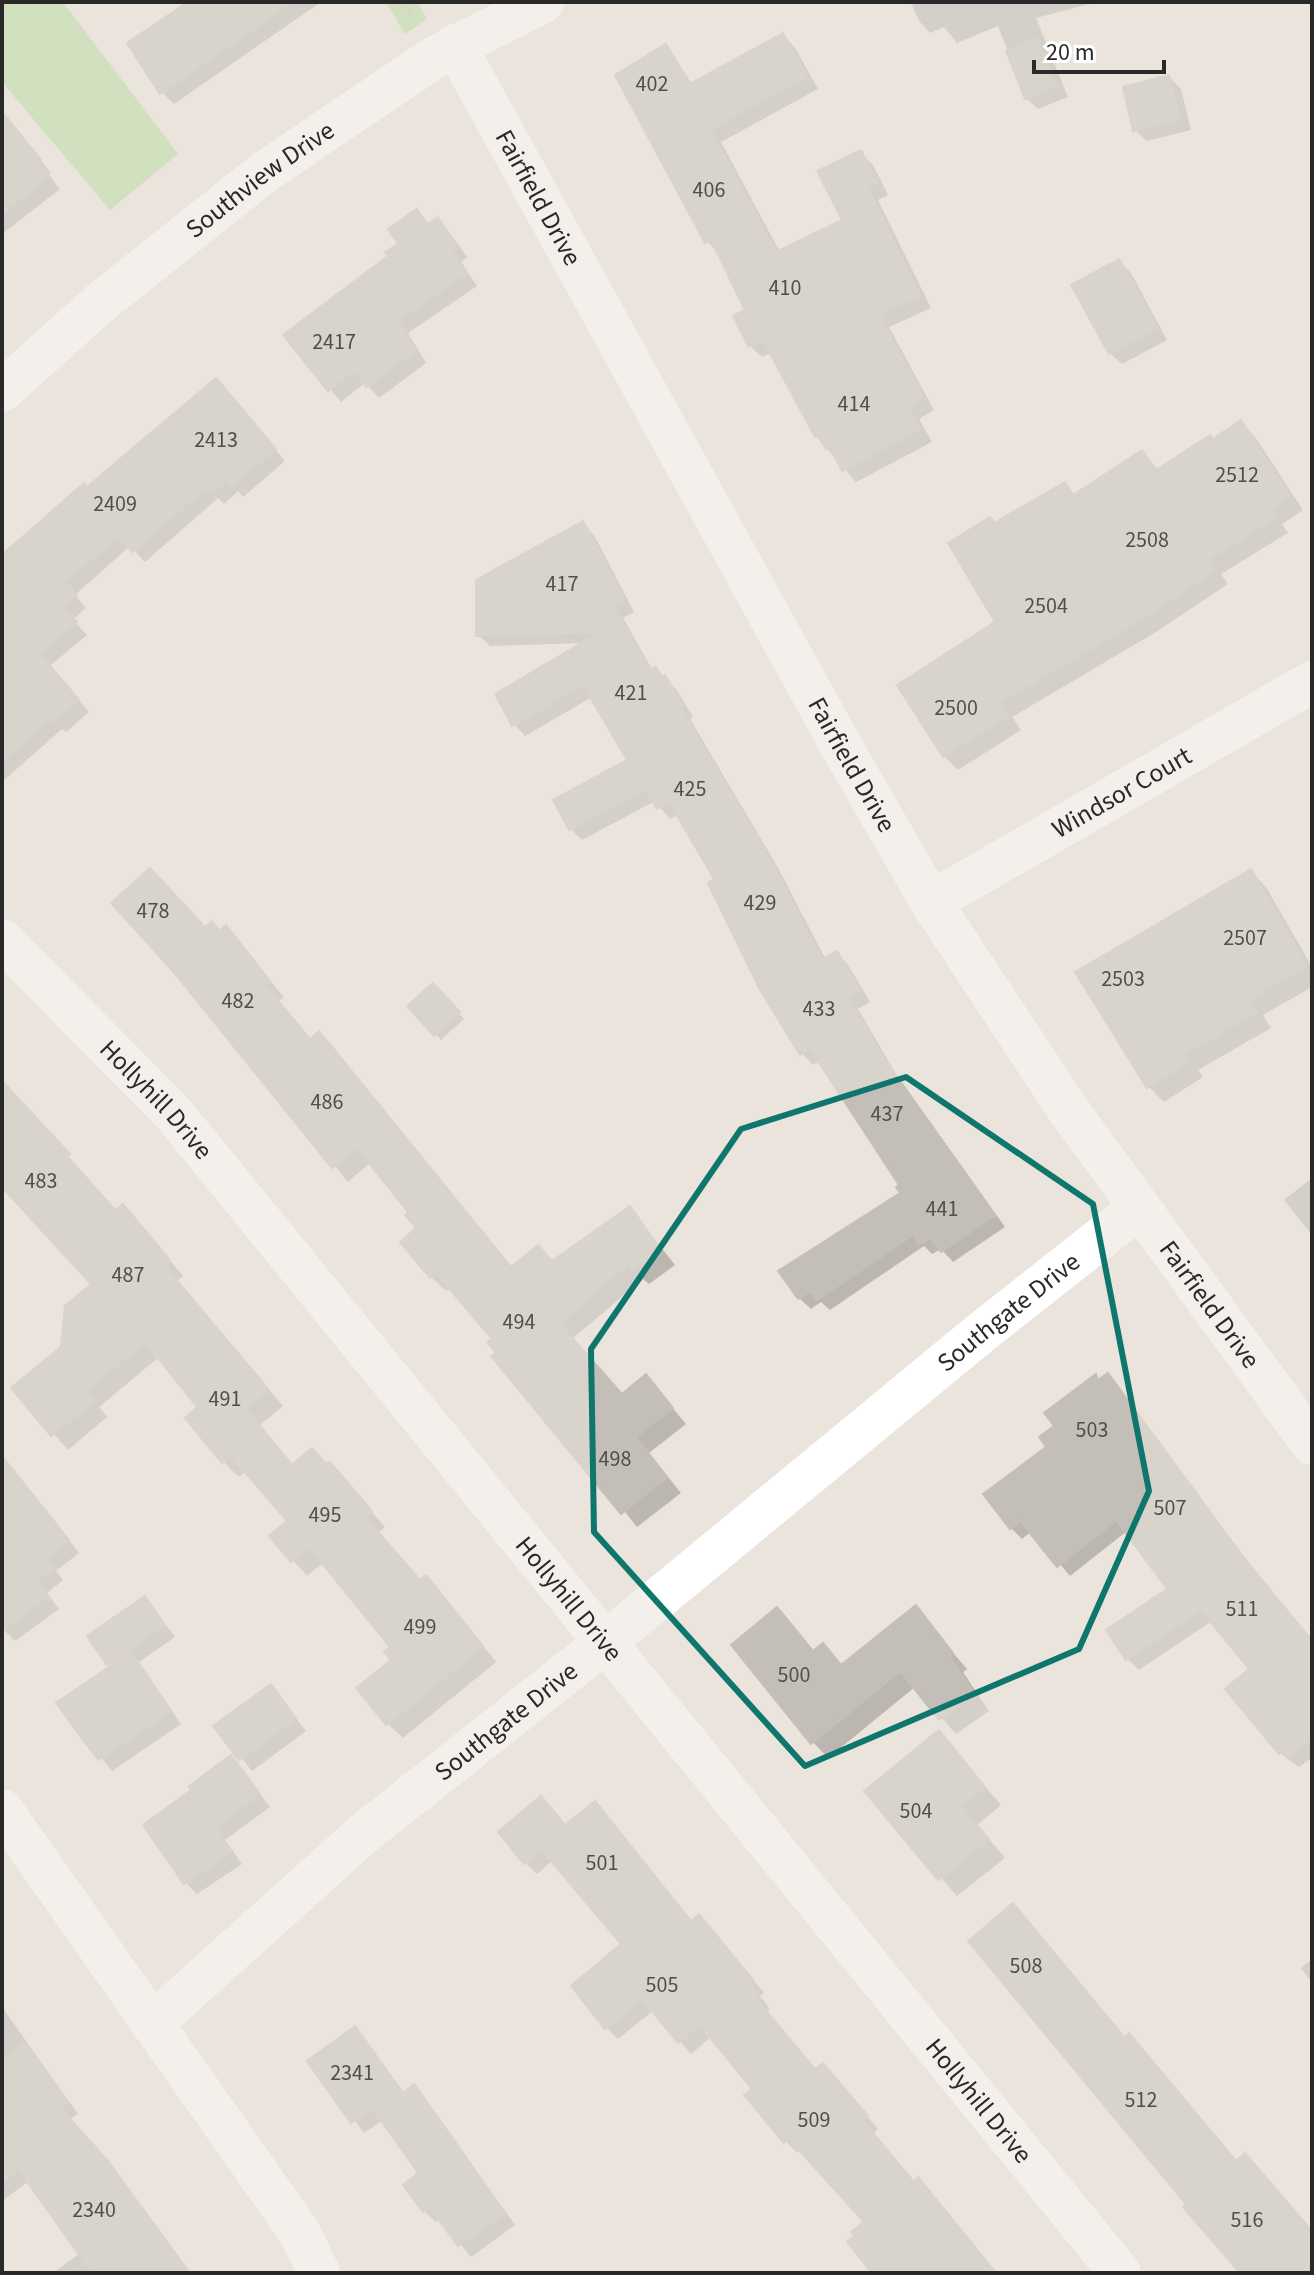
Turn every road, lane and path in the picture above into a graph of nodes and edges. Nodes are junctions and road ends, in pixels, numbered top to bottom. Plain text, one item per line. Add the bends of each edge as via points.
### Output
1 (404, 2) edge
2 (543, 2) edge
3 (417, 25) dead end
4 (455, 45) junction
5 (2, 391) edge
6 (1312, 682) edge
7 (931, 902) junction
8 (2, 940) edge
9 (1138, 1209) junction
10 (1312, 1444) edge
11 (607, 1641) junction
12 (2, 1810) edge
13 (152, 2024) junction
14 (319, 2273) edge
15 (1120, 2273) edge

1 - 3 path
2 - 4 street, Southview Drive
4 - 5 street, Southview Drive via 266,171 101,302
4 - 7 street, Fairfield Drive
6 - 7 street, Windsor Court
7 - 9 street, Fairfield Drive
8 - 11 street, Hollyhill Drive via 173,1113
9 - 10 street, Fairfield Drive
9 - 11 street, Southgate Drive
11 - 13 street, Southgate Drive via 363,1834
11 - 15 street, Hollyhill Drive
12 - 13 street
13 - 14 street via 300,2233

